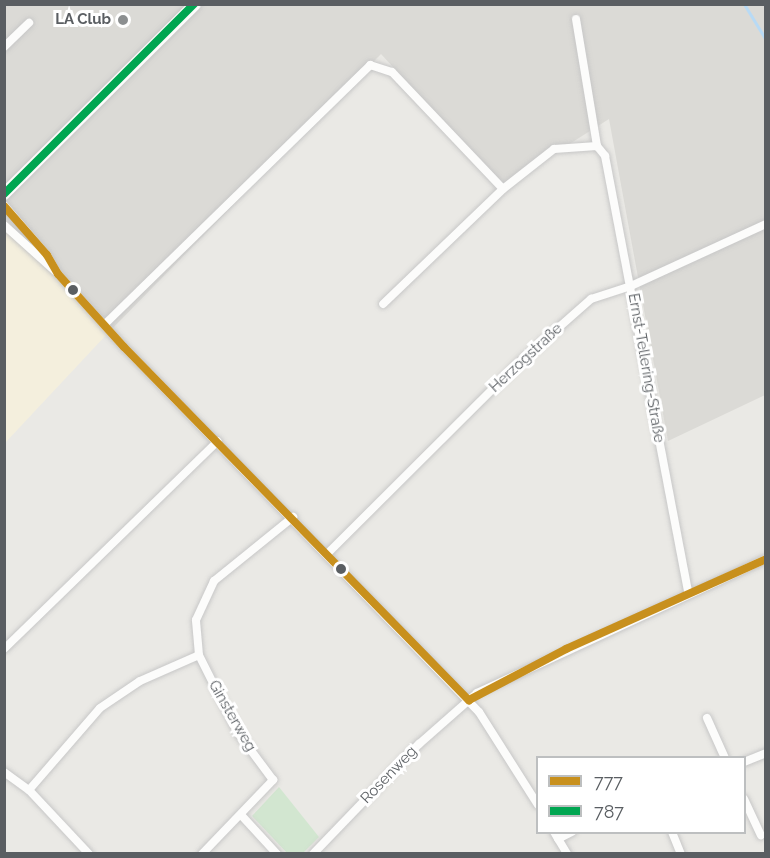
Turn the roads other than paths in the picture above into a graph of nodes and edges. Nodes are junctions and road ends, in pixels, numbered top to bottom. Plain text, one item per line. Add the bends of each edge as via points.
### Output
1 (195, 4) edge
2 (576, 19) dead end
3 (29, 23) dead end
4 (4, 47) edge
5 (597, 146) junction
6 (503, 189) junction
7 (4, 194) edge
8 (4, 205) edge
9 (765, 224) edge
10 (4, 225) edge
11 (58, 273) junction
12 (631, 286) junction
13 (383, 303) dead end
14 (105, 324) junction
15 (218, 441) junction
16 (293, 518) junction
17 (328, 554) junction
18 (765, 558) edge
19 (688, 593) junction
20 (4, 649) edge
21 (199, 655) junction
22 (469, 700) junction
23 (706, 718) dead end
24 (765, 753) edge
25 (724, 756) edge
26 (746, 761) edge
27 (5, 773) edge
28 (29, 790) junction
29 (536, 803) edge
30 (746, 803) edge
31 (242, 816) junction
32 (673, 834) edge
33 (761, 835) dead end
34 (556, 836) edge
35 (89, 854) edge
36 (202, 854) edge
37 (277, 854) edge
38 (313, 854) edge
39 (567, 854) edge
40 (681, 854) edge

1 - 7 main road
2 - 5 street, Ernst-Tellering-Straße
3 - 4 street
5 - 6 street via 554,149
5 - 12 street, Ernst-Tellering-Straße via 605,156
6 - 13 street
6 - 14 street via 392,72 370,65
8 - 11 street
9 - 12 street, Herzogstraße
10 - 11 street
11 - 14 street
12 - 17 street, Herzogstraße via 591,299 548,337
12 - 19 street, Ernst-Tellering-Straße
14 - 15 street
15 - 16 street
15 - 20 street
16 - 17 street
16 - 21 street via 214,581 204,595 196,620
17 - 22 street
18 - 19 street, Rosenweg
19 - 22 street, Rosenweg via 556,654
21 - 28 street via 140,681 100,708
21 - 31 street, Ginsterweg via 238,733 273,780
22 - 29 street
22 - 38 street, Rosenweg via 419,744
23 - 25 street
24 - 26 street
27 - 28 street
28 - 35 street
30 - 33 street
31 - 36 street, Ginsterweg
31 - 37 street
32 - 40 street
34 - 39 street

